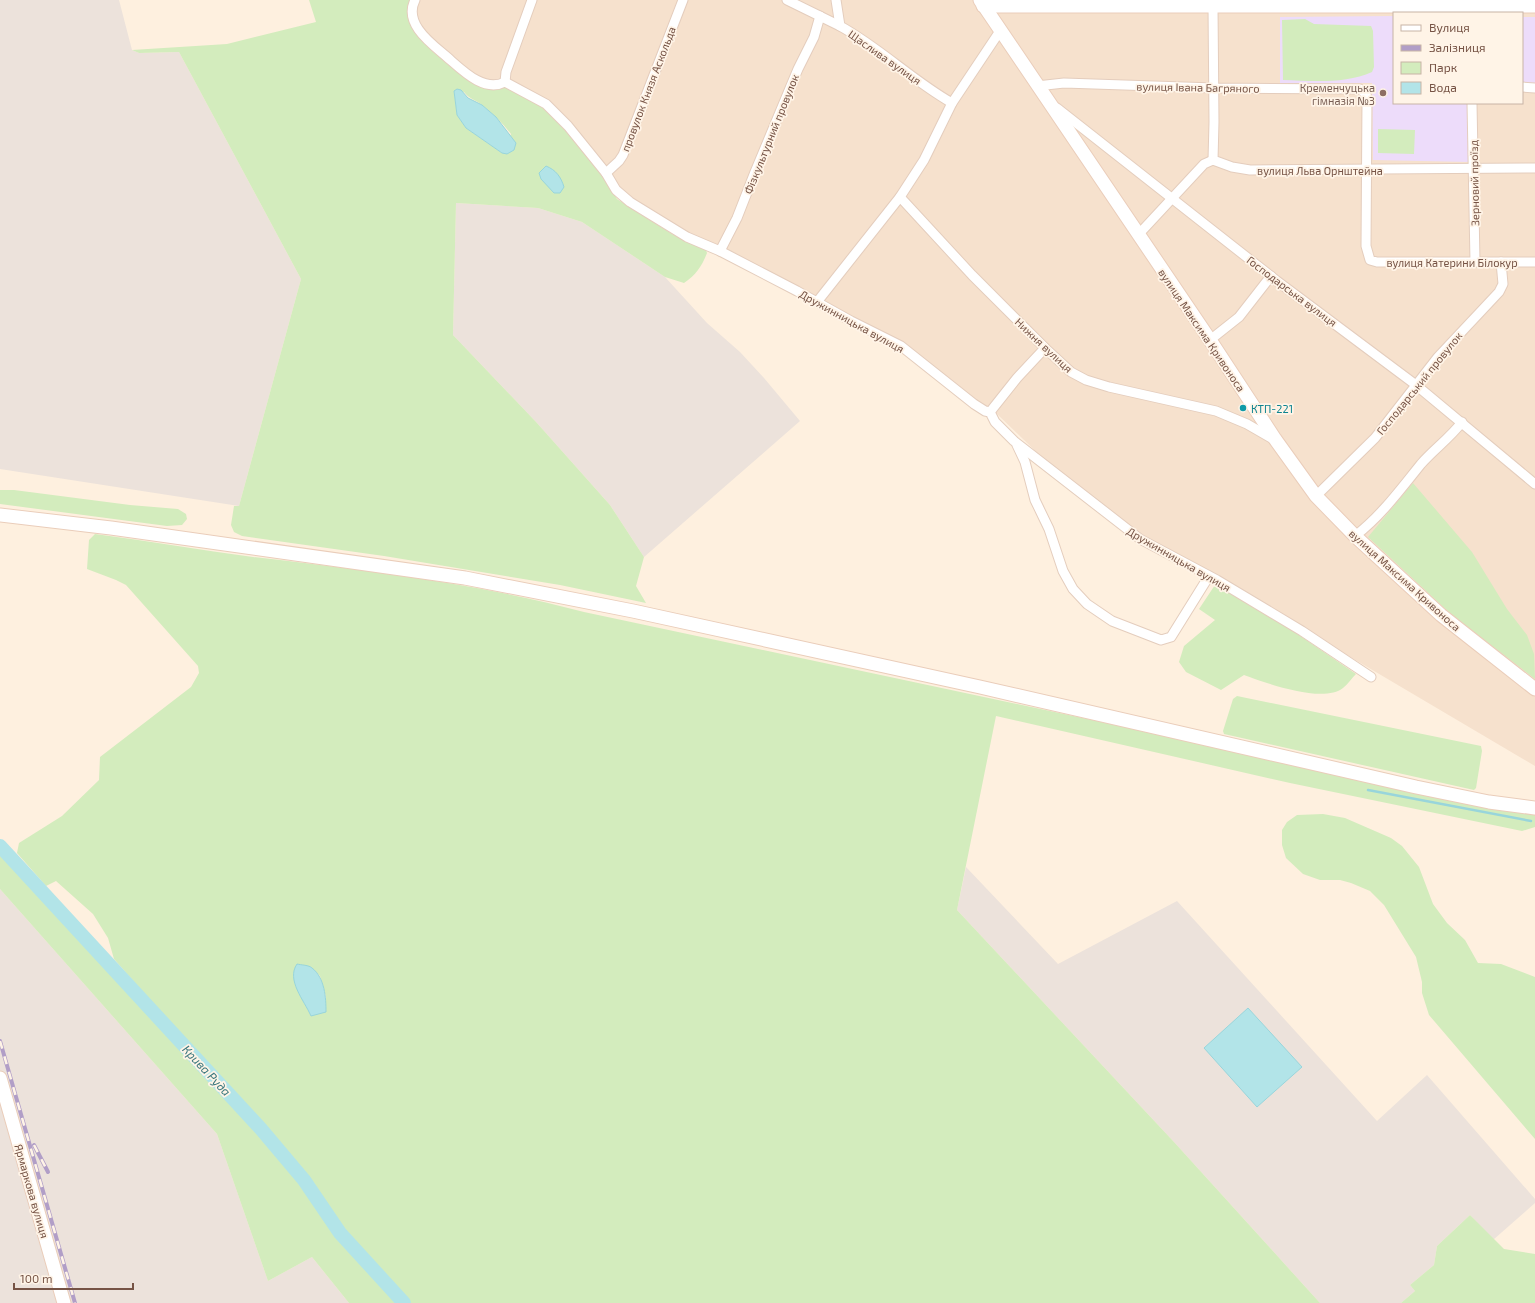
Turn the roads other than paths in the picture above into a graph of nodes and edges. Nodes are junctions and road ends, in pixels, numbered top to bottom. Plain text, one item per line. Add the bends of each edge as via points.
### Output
1 (415, 0) edge
2 (532, 0) edge
3 (683, 0) edge
4 (787, 0) edge
5 (836, 0) edge
6 (982, 3) edge
7 (1022, 3) edge
8 (1158, 3) edge
9 (1289, 3) edge
10 (1213, 6) junction
11 (1535, 6) edge
12 (820, 16) junction
13 (840, 26) junction
14 (1000, 31) junction
15 (505, 82) junction
16 (1038, 86) junction
17 (1523, 87) edge
18 (1214, 88) junction
19 (1535, 88) edge
20 (1047, 100) junction
21 (952, 103) junction
22 (1472, 104) edge
23 (1213, 160) junction
24 (1474, 168) junction
25 (1535, 168) edge
26 (1367, 170) junction
27 (606, 173) junction
28 (900, 197) junction
29 (1173, 199) junction
30 (1138, 235) junction
31 (720, 251) junction
32 (1475, 262) junction
33 (1501, 262) junction
34 (1535, 262) edge
35 (1271, 276) junction
36 (817, 302) junction
37 (1210, 340) junction
38 (1045, 348) junction
39 (1416, 385) junction
40 (990, 412) junction
41 (1462, 422) junction
42 (1275, 440) junction
43 (1014, 441) junction
44 (1535, 484) edge
45 (1316, 496) junction
46 (0, 515) edge
47 (1355, 536) junction
48 (1208, 576) junction
49 (1371, 677) dead end
50 (1535, 689) edge
51 (1535, 808) edge
52 (0, 1078) edge
53 (64, 1303) edge

1 - 15 street via 413,15 417,27 431,44 472,78 495,86
2 - 15 street via 506,72
3 - 27 street, провулок Князя Аскольда via 623,155
4 - 12 street
5 - 13 street, Щаслива вулиця
6 - 7 street
6 - 14 street, вулиця Максима Кривоноса
7 - 8 street
8 - 10 street
9 - 10 street
9 - 11 street
10 - 18 street
12 - 13 street
12 - 31 street, Фізкультурний провулок via 814,37 798,69 737,218
13 - 21 street, Щаслива вулиця
14 - 16 street, вулиця Максима Кривоноса
14 - 21 street
15 - 27 street, Дружинницька вулиця via 546,104 568,126
16 - 18 street, вулиця Івана Багряного via 1064,83
16 - 20 street, вулиця Максима Кривоноса
17 - 19 street
18 - 23 street
18 - 26 street, вулиця Івана Багряного via 1360,89 1366,94 1367,99
20 - 29 street, Господарська вулиця
20 - 30 street, вулиця Максима Кривоноса
21 - 28 street via 924,160
22 - 24 street, Зерновий проїзд
23 - 26 street, вулиця Льва Орнштейна via 1250,170
23 - 29 street via 1204,164
24 - 25 street, вулиця Льва Орнштейна
24 - 26 street, вулиця Льва Орнштейна
24 - 32 street, Зерновий проїзд
26 - 32 street, вулиця Катерини Білокур via 1366,246 1370,260
27 - 31 street, Дружинницька вулиця via 616,190 630,202 687,237
28 - 36 street
28 - 38 street, Нижня вулиця via 972,275
29 - 30 street
29 - 35 street, Господарська вулиця
30 - 37 street, вулиця Максима Кривоноса
31 - 36 street, Дружинницька вулиця
32 - 33 street, вулиця Катерини Білокур
33 - 34 street, вулиця Катерини Білокур
33 - 39 street, Господарський провулок via 1503,284 1499,292 1461,330
35 - 37 street via 1240,317
35 - 39 street, Господарська вулиця
36 - 40 street, Дружинницька вулиця via 900,346 974,404 985,412
37 - 42 street, вулиця Максима Кривоноса
38 - 40 street
38 - 42 street, Нижня вулиця via 1071,372 1086,380 1216,411 1247,424
39 - 41 street, Господарська вулиця
39 - 45 street, Господарський провулок via 1375,438
40 - 43 street, Дружинницька вулиця via 995,422
41 - 44 street, Господарська вулиця
41 - 47 street via 1422,463 1370,525
42 - 45 street, вулиця Максима Кривоноса
43 - 48 street, Дружинницька вулиця via 1131,533
43 - 48 street via 1025,462 1035,500 1049,529 1063,571 1073,589 1087,604 1112,620 1161,640 1166,639 1171,637
45 - 47 street, вулиця Максима Кривоноса
46 - 51 street via 111,528 465,578 641,613 1416,787 1489,802
47 - 50 street, вулиця Максима Кривоноса via 1442,615
48 - 49 street, Дружинницька вулиця via 1302,631
52 - 53 street, Ярмаркова вулиця

